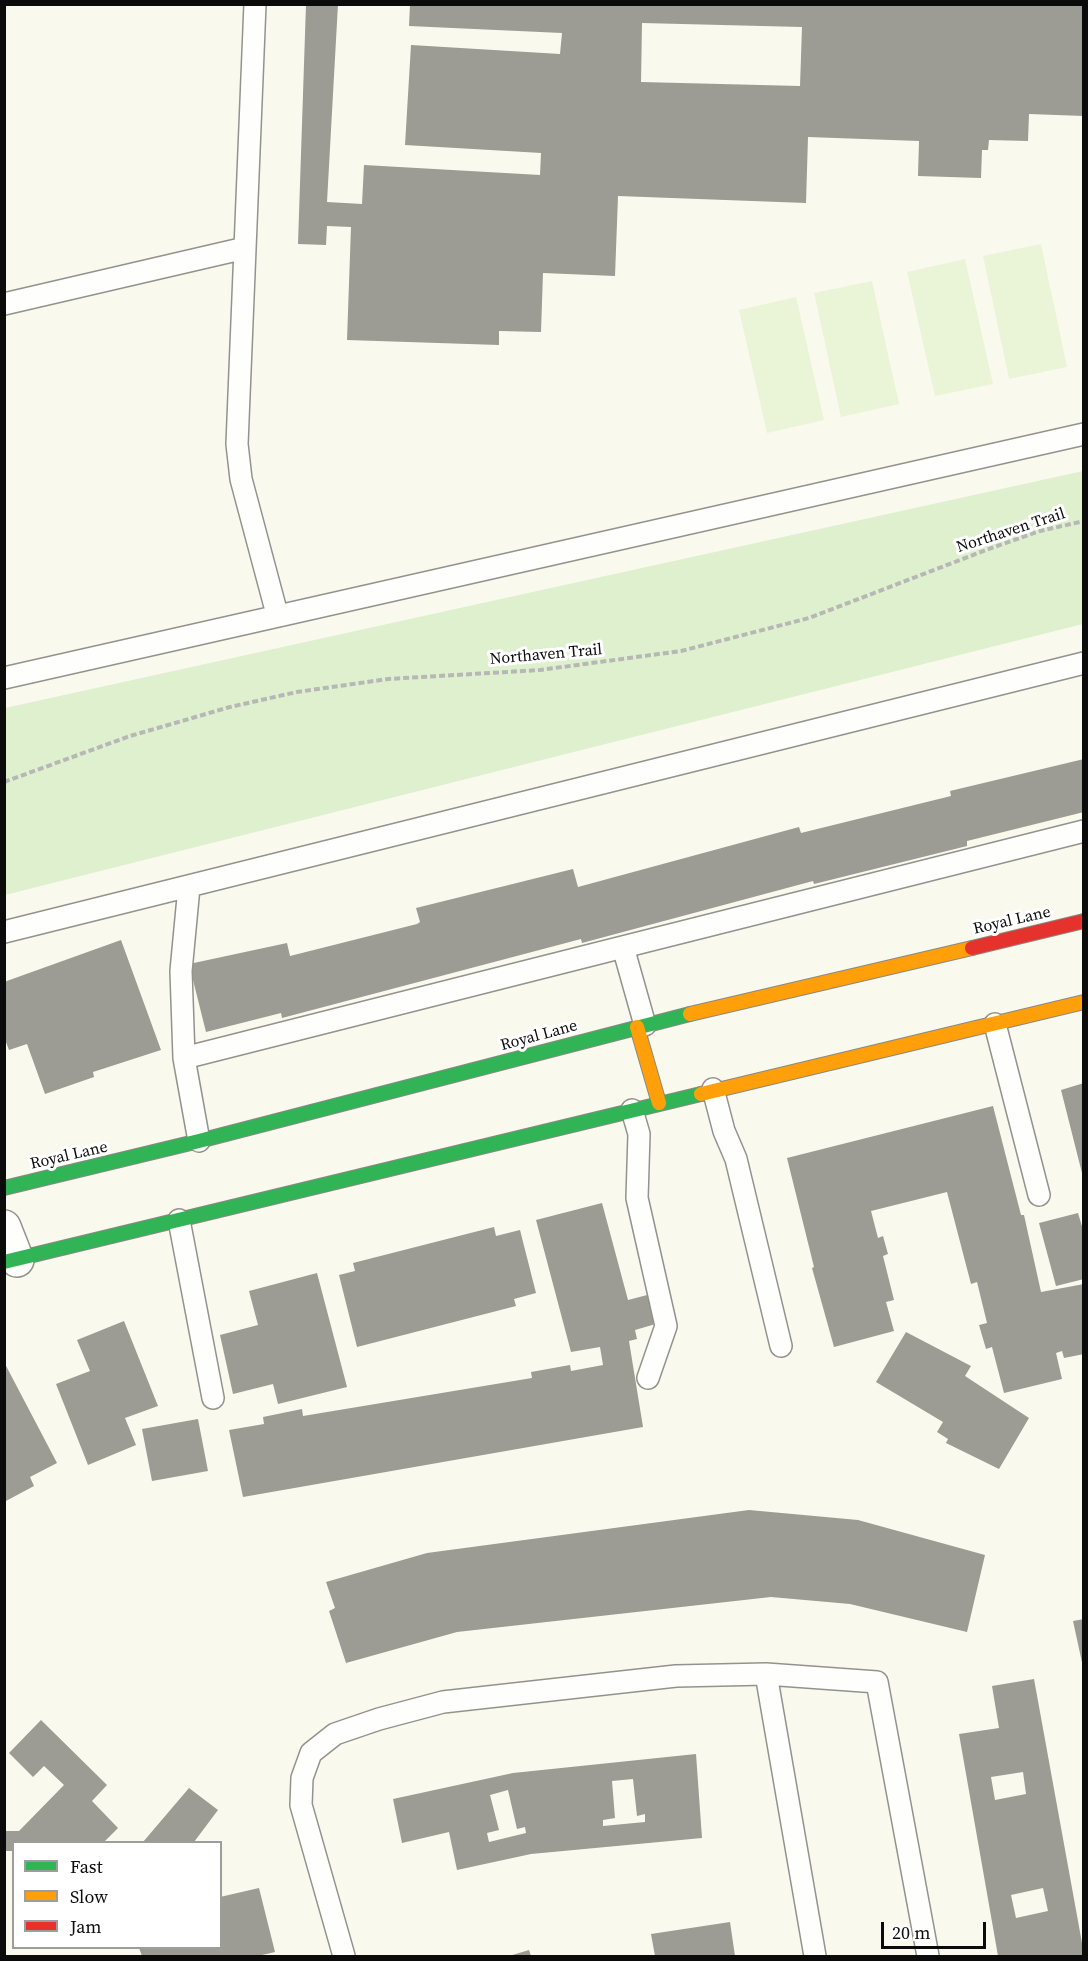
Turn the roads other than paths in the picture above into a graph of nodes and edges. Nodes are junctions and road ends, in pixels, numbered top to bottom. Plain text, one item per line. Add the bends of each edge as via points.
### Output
1 (255, 4) edge
2 (245, 248) junction
3 (4, 304) edge
4 (1083, 434) edge
5 (277, 614) junction
6 (1083, 663) edge
7 (4, 678) edge
8 (1083, 831) edge
9 (189, 887) junction
10 (1083, 921) edge
11 (4, 932) edge
12 (622, 947) junction
13 (1083, 1002) edge
14 (995, 1024) junction
15 (641, 1026) junction
16 (183, 1058) junction
17 (713, 1089) junction
18 (659, 1103) junction
19 (632, 1110) junction
20 (199, 1141) junction
21 (4, 1188) edge
22 (1039, 1196) dead end
23 (178, 1220) junction
24 (4, 1227) edge
25 (11, 1261) edge
26 (781, 1346) dead end
27 (648, 1378) dead end
28 (213, 1398) dead end
29 (766, 1674) junction
30 (344, 1956) edge
31 (814, 1956) edge
32 (928, 1956) edge

1 - 2 lane
2 - 3 lane
2 - 5 lane via 237,444 241,479
4 - 5 lane
5 - 7 lane
6 - 9 lane
8 - 12 lane
9 - 11 lane
9 - 16 lane via 181,971
10 - 15 main road, Royal Lane
12 - 15 lane
12 - 16 lane
13 - 14 main road
14 - 17 main road
14 - 22 lane
15 - 18 main road
15 - 20 main road, Royal Lane
16 - 20 lane
17 - 18 main road
17 - 26 lane via 736,1159
18 - 19 main road
19 - 23 main road
19 - 27 lane via 639,1134 637,1198 666,1326
20 - 21 main road, Royal Lane
23 - 25 main road
23 - 28 lane
24 - 25 street
29 - 30 lane via 676,1676 443,1702 335,1734 311,1753 302,1778 301,1805
29 - 31 lane
29 - 32 lane via 878,1682

